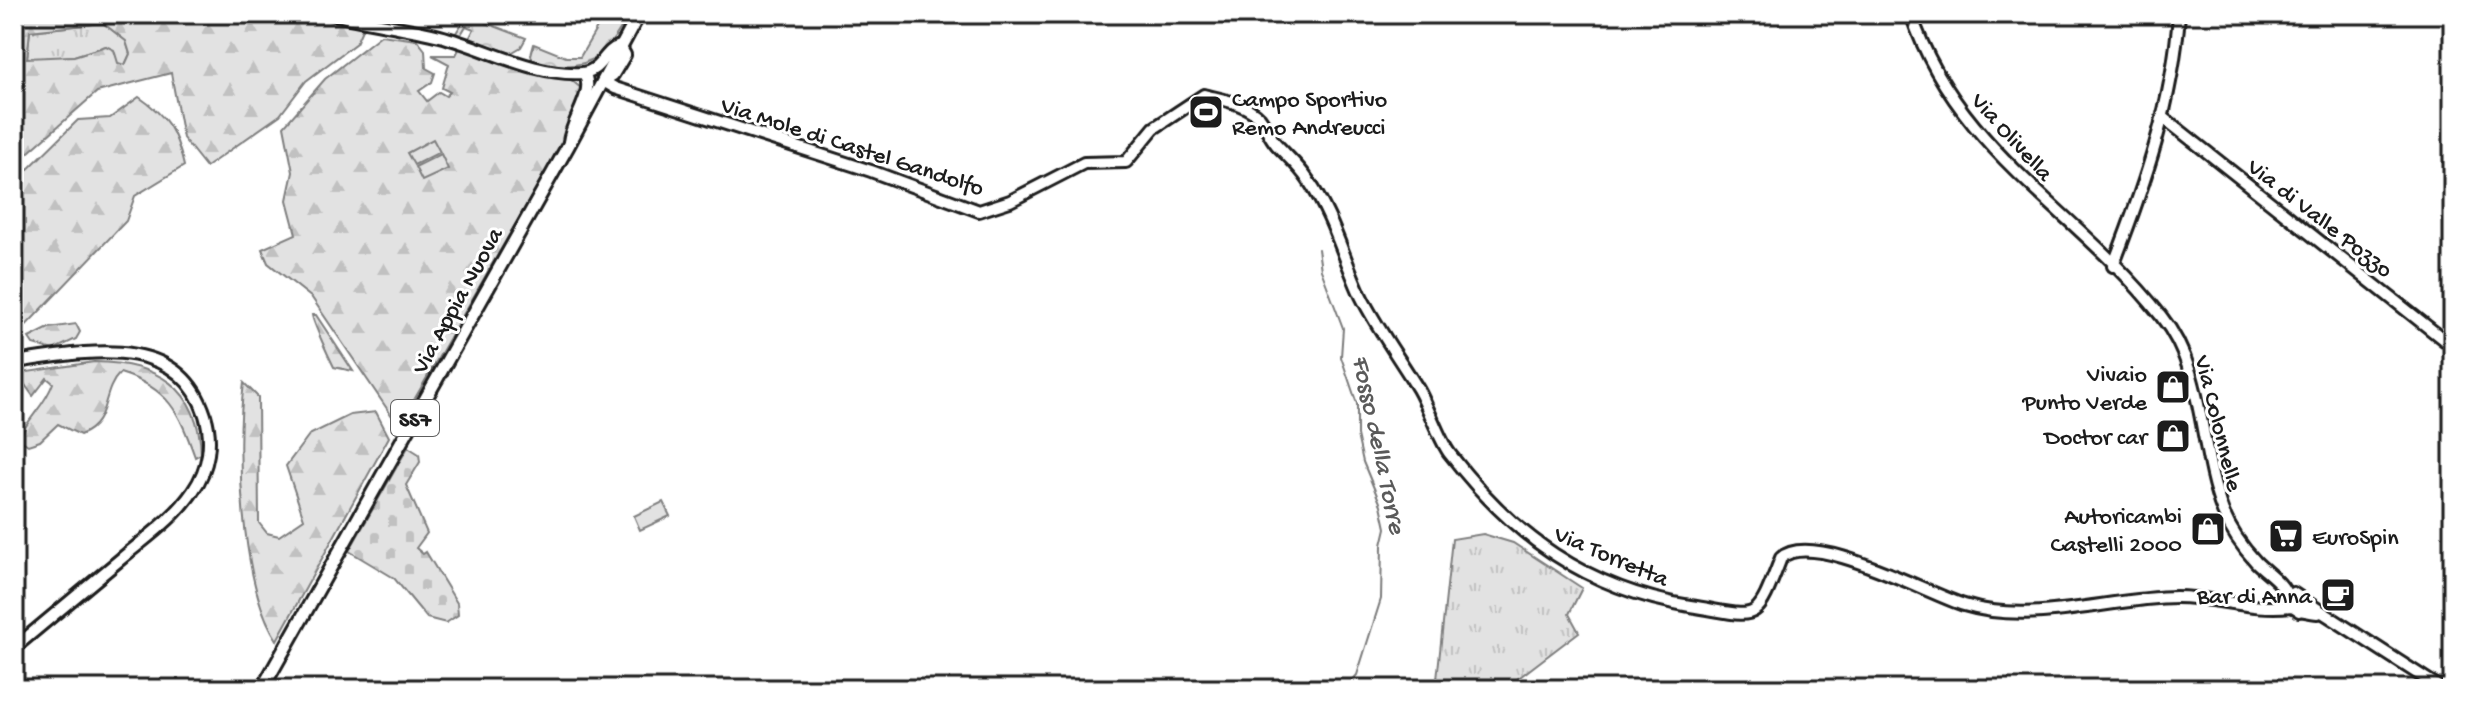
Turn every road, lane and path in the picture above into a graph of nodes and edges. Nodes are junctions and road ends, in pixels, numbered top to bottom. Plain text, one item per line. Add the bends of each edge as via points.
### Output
1 (332, 14) edge
2 (639, 14) edge
3 (1911, 14) edge
4 (2179, 14) edge
5 (622, 46) junction
6 (581, 73) junction
7 (603, 81) junction
8 (1204, 95) joint
9 (2164, 118) junction
10 (568, 146) junction
11 (2113, 266) junction
12 (2453, 347) edge
13 (14, 362) edge
14 (2294, 600) junction
15 (14, 648) edge
16 (262, 689) edge
17 (2442, 689) edge

1 - 6 street via 435,35 530,66
2 - 5 main road, Via Appia Nuova / SS7
3 - 11 street, Via Olivella via 1933,67 1965,118
4 - 9 street
5 - 6 street via 598,67
5 - 7 main road, Via Appia Nuova / SS7
6 - 10 street via 588,87
7 - 8 street, Via Mole di Castel Gandolfo via 981,211 1084,163 1126,162 1152,129
7 - 10 main road, Via Appia Nuova / SS7
8 - 14 street, Via Torretta via 1256,115 1306,176 1332,222 1366,305 1431,412 1447,452 1525,535 1577,568 1657,600 1736,614 1760,609 1781,558 1793,552 1848,557 1952,601 1991,610 2180,597 2265,607
9 - 11 street
9 - 12 street, Via di Valle Pozzo
10 - 16 main road, Via Appia Nuova / SS7
11 - 14 street, Via Colonnelle via 2153,306 2175,338 2190,373 2227,522
13 - 15 street via 108,352 156,359 191,386 210,443 200,481 177,510
14 - 17 street, Via Colonnelle

